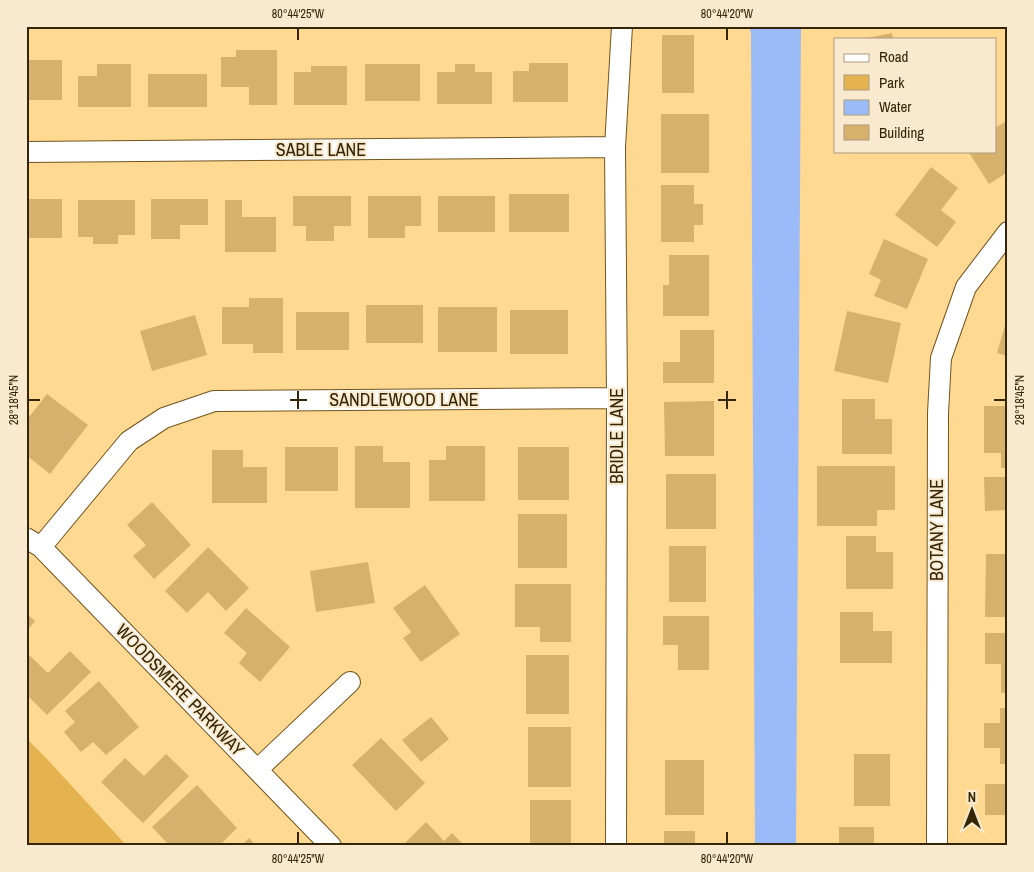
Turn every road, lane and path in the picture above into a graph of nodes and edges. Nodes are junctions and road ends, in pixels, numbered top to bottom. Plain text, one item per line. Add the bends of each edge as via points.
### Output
1 (622, 26) edge
2 (615, 147) junction
3 (26, 152) edge
4 (1008, 232) edge
5 (617, 398) junction
6 (34, 542) edge
7 (350, 682) dead end
8 (258, 769) junction
9 (331, 846) edge
10 (616, 846) edge
11 (937, 846) edge

1 - 2 street, BRIDLE LANE
2 - 3 street, SABLE LANE
2 - 5 street, BRIDLE LANE
4 - 11 street, BOTANY LANE via 966,287 941,358 938,413
5 - 6 street, SANDLEWOOD LANE via 214,401 164,418 129,441
5 - 10 street, BRIDLE LANE
6 - 8 street, WOODSMERE PARKWAY
7 - 8 street
8 - 9 street, WOODSMERE PARKWAY

